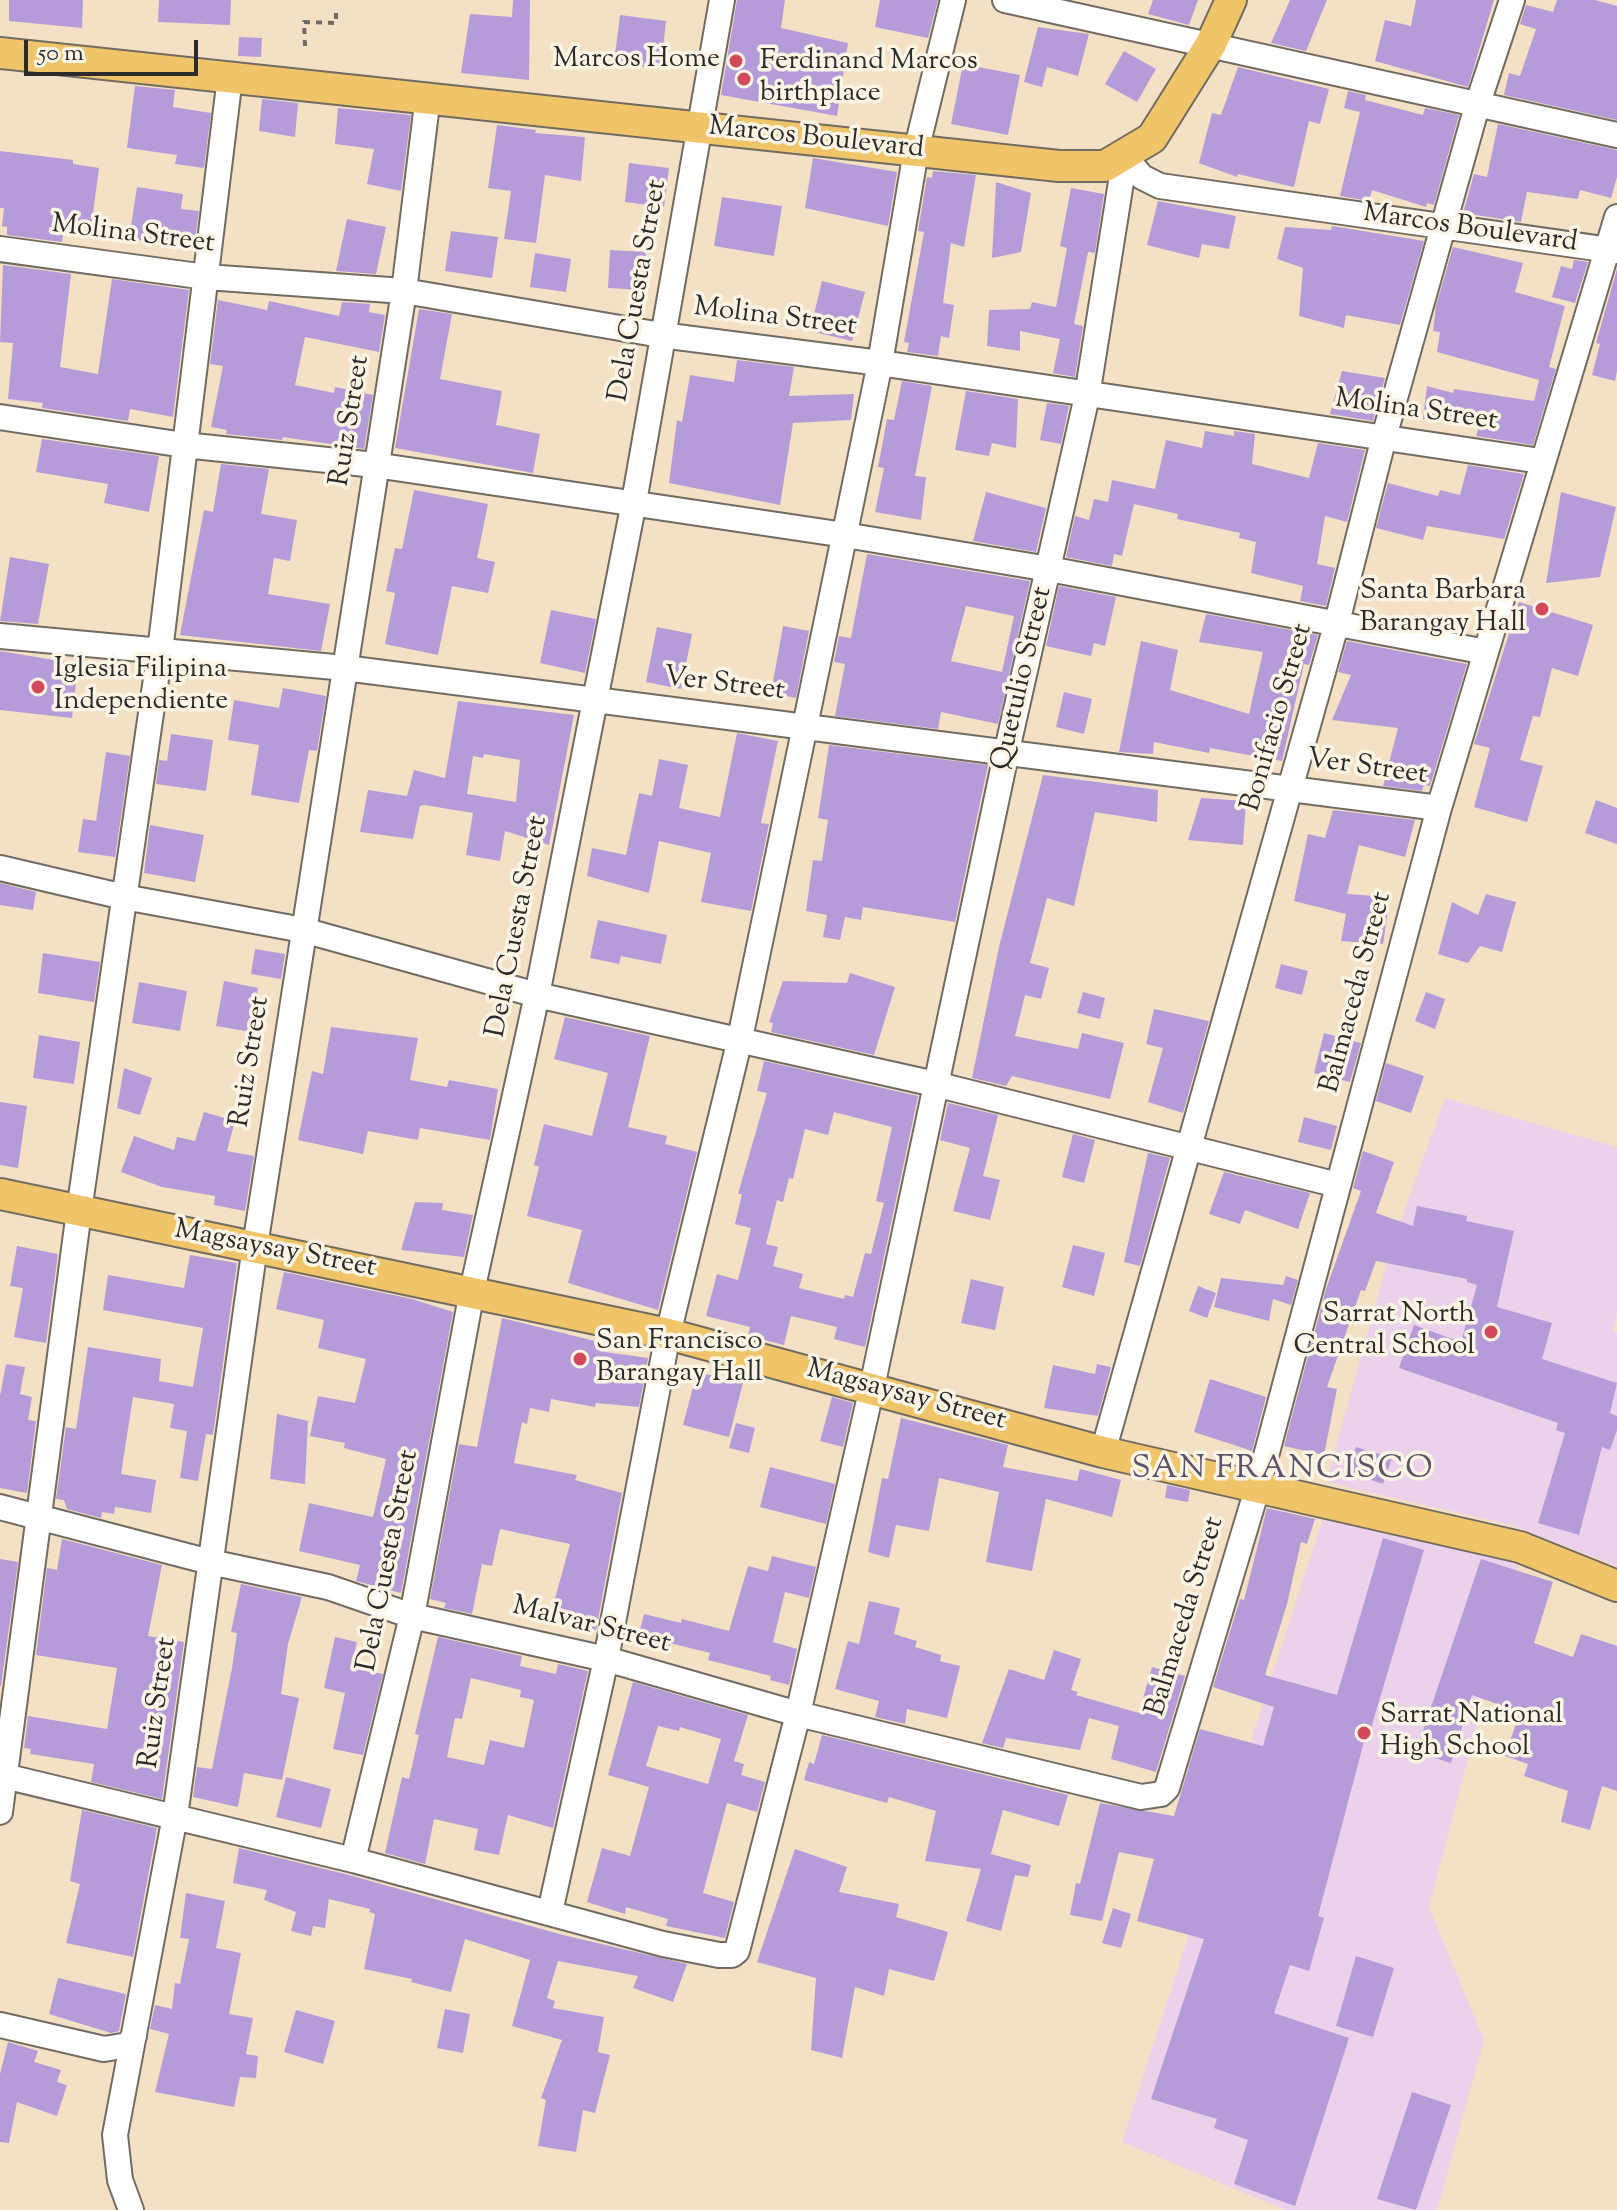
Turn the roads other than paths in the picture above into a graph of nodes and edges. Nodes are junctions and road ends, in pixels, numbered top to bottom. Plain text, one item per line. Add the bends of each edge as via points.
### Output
1 (722, 0) edge
2 (953, 0) edge
3 (1005, 0) edge
4 (1231, 0) edge
5 (1512, 0) edge
6 (1211, 44) junction
7 (0, 53) edge
8 (230, 77) junction
9 (428, 96) junction
10 (1477, 106) junction
11 (701, 128) junction
12 (1617, 135) edge
13 (916, 151) junction
14 (1125, 157) junction
15 (1617, 217) edge
16 (1444, 227) junction
17 (0, 249) edge
18 (1612, 250) edge
19 (206, 277) junction
20 (404, 291) junction
21 (661, 335) junction
22 (880, 363) junction
23 (1087, 396) junction
24 (0, 417) edge
25 (1384, 437) junction
26 (184, 445) junction
27 (1541, 461) junction
28 (375, 465) junction
29 (634, 502) junction
30 (845, 535) junction
31 (1049, 569) junction
32 (1337, 622) junction
33 (0, 636) edge
34 (160, 651) junction
35 (1486, 652) junction
36 (345, 668) junction
37 (595, 700) junction
38 (805, 726) junction
39 (1007, 750) junction
40 (1290, 789) junction
41 (1439, 808) junction
42 (0, 868) edge
43 (124, 897) junction
44 (303, 930) junction
45 (537, 995) junction
46 (739, 1043) junction
47 (935, 1084) junction
48 (1189, 1146) junction
49 (1338, 1185) junction
50 (0, 1194) edge
51 (79, 1211) junction
52 (255, 1246) junction
53 (472, 1291) junction
54 (668, 1334) junction
55 (872, 1387) junction
56 (1103, 1452) junction
57 (1258, 1486) junction
58 (0, 1507) edge
59 (38, 1517) junction
60 (210, 1562) junction
61 (1617, 1586) edge
62 (412, 1616) junction
63 (606, 1659) junction
64 (798, 1714) junction
65 (2, 1775) edge
66 (1167, 1788) joint
67 (0, 1812) edge
68 (175, 1816) junction
69 (353, 1860) junction
70 (550, 1912) junction
71 (0, 2025) edge
72 (134, 2036) junction
73 (131, 2210) edge

1 - 11 street, Dela Cuesta Street
2 - 13 street
3 - 6 street
4 - 6 main road
5 - 10 street, Bonifacio Street
6 - 10 street
6 - 14 main road via 1152,138
7 - 8 main road, Marcos Boulevard
8 - 9 main road, Marcos Boulevard
8 - 19 street
9 - 11 main road, Marcos Boulevard
9 - 20 street, Ruiz Street
10 - 12 street
10 - 16 street, Bonifacio Street
11 - 13 main road, Marcos Boulevard
11 - 21 street, Dela Cuesta Street
13 - 14 main road, Marcos Boulevard via 1059,166 1105,166
13 - 22 street
14 - 16 street, Marcos Boulevard via 1142,177 1160,186
14 - 23 street, Quetulio Street
15 - 18 street, Balmaceda Street
16 - 18 street, Marcos Boulevard
16 - 25 street, Bonifacio Street
17 - 19 street, Molina Street
18 - 27 street, Balmaceda Street
19 - 20 street, Molina Street
19 - 26 street
20 - 21 street, Molina Street
20 - 28 street, Ruiz Street
21 - 22 street, Molina Street
21 - 29 street, Dela Cuesta Street
22 - 23 street, Molina Street
22 - 30 street
23 - 25 street, Molina Street
23 - 31 street, Quetulio Street
24 - 26 street
25 - 27 street, Molina Street
25 - 32 street, Bonifacio Street
26 - 28 street
26 - 34 street
27 - 35 street, Balmaceda Street
28 - 29 street
28 - 36 street, Ruiz Street
29 - 30 street
29 - 37 street, Dela Cuesta Street
30 - 31 street
30 - 38 street
31 - 32 street
31 - 39 street, Quetulio Street
32 - 35 street
32 - 40 street, Bonifacio Street
33 - 34 street, Ver Street
34 - 36 street, Ver Street
34 - 43 street
35 - 41 street, Balmaceda Street
36 - 37 street, Ver Street
36 - 44 street, Ruiz Street
37 - 38 street, Ver Street
37 - 45 street, Dela Cuesta Street
38 - 39 street, Ver Street
38 - 46 street
39 - 40 street, Ver Street
39 - 47 street, Quetulio Street
40 - 41 street, Ver Street
40 - 48 street, Bonifacio Street
41 - 49 street, Balmaceda Street
42 - 43 street
43 - 44 street
43 - 51 street
44 - 45 street
44 - 52 street, Ruiz Street
45 - 46 street
45 - 53 street, Dela Cuesta Street
46 - 47 street
46 - 54 street
47 - 48 street
47 - 55 street, Quetulio Street
48 - 49 street
48 - 56 street, Bonifacio Street
49 - 57 street, Balmaceda Street
50 - 51 main road, Magsaysay Street
51 - 52 main road, Magsaysay Street
51 - 59 street
52 - 53 main road, Magsaysay Street
52 - 60 street, Ruiz Street
53 - 54 main road, Magsaysay Street
53 - 62 street, Dela Cuesta Street
54 - 55 main road, Magsaysay Street
54 - 63 street
55 - 56 main road, Magsaysay Street
55 - 64 street, Quetulio Street
56 - 57 main road, Magsaysay Street
57 - 61 main road, Magsaysay Street via 1520,1547
57 - 66 street, Balmaceda Street
58 - 59 street, Malvar Street
59 - 60 street, Malvar Street
59 - 65 street
60 - 62 street, Malvar Street via 328,1587
60 - 68 street, Ruiz Street
62 - 63 street, Malvar Street
62 - 69 street, Dela Cuesta Street
63 - 64 street, Malvar Street
63 - 70 street
64 - 66 street, Malvar Street via 1141,1797
64 - 70 street, Quetulio Street via 732,1955 663,1944
65 - 67 street
65 - 68 street
68 - 69 street
68 - 72 street, Ruiz Street
69 - 70 street
71 - 72 street via 104,2049 128,2045
72 - 73 street, Ruiz Street via 115,2135 120,2180

